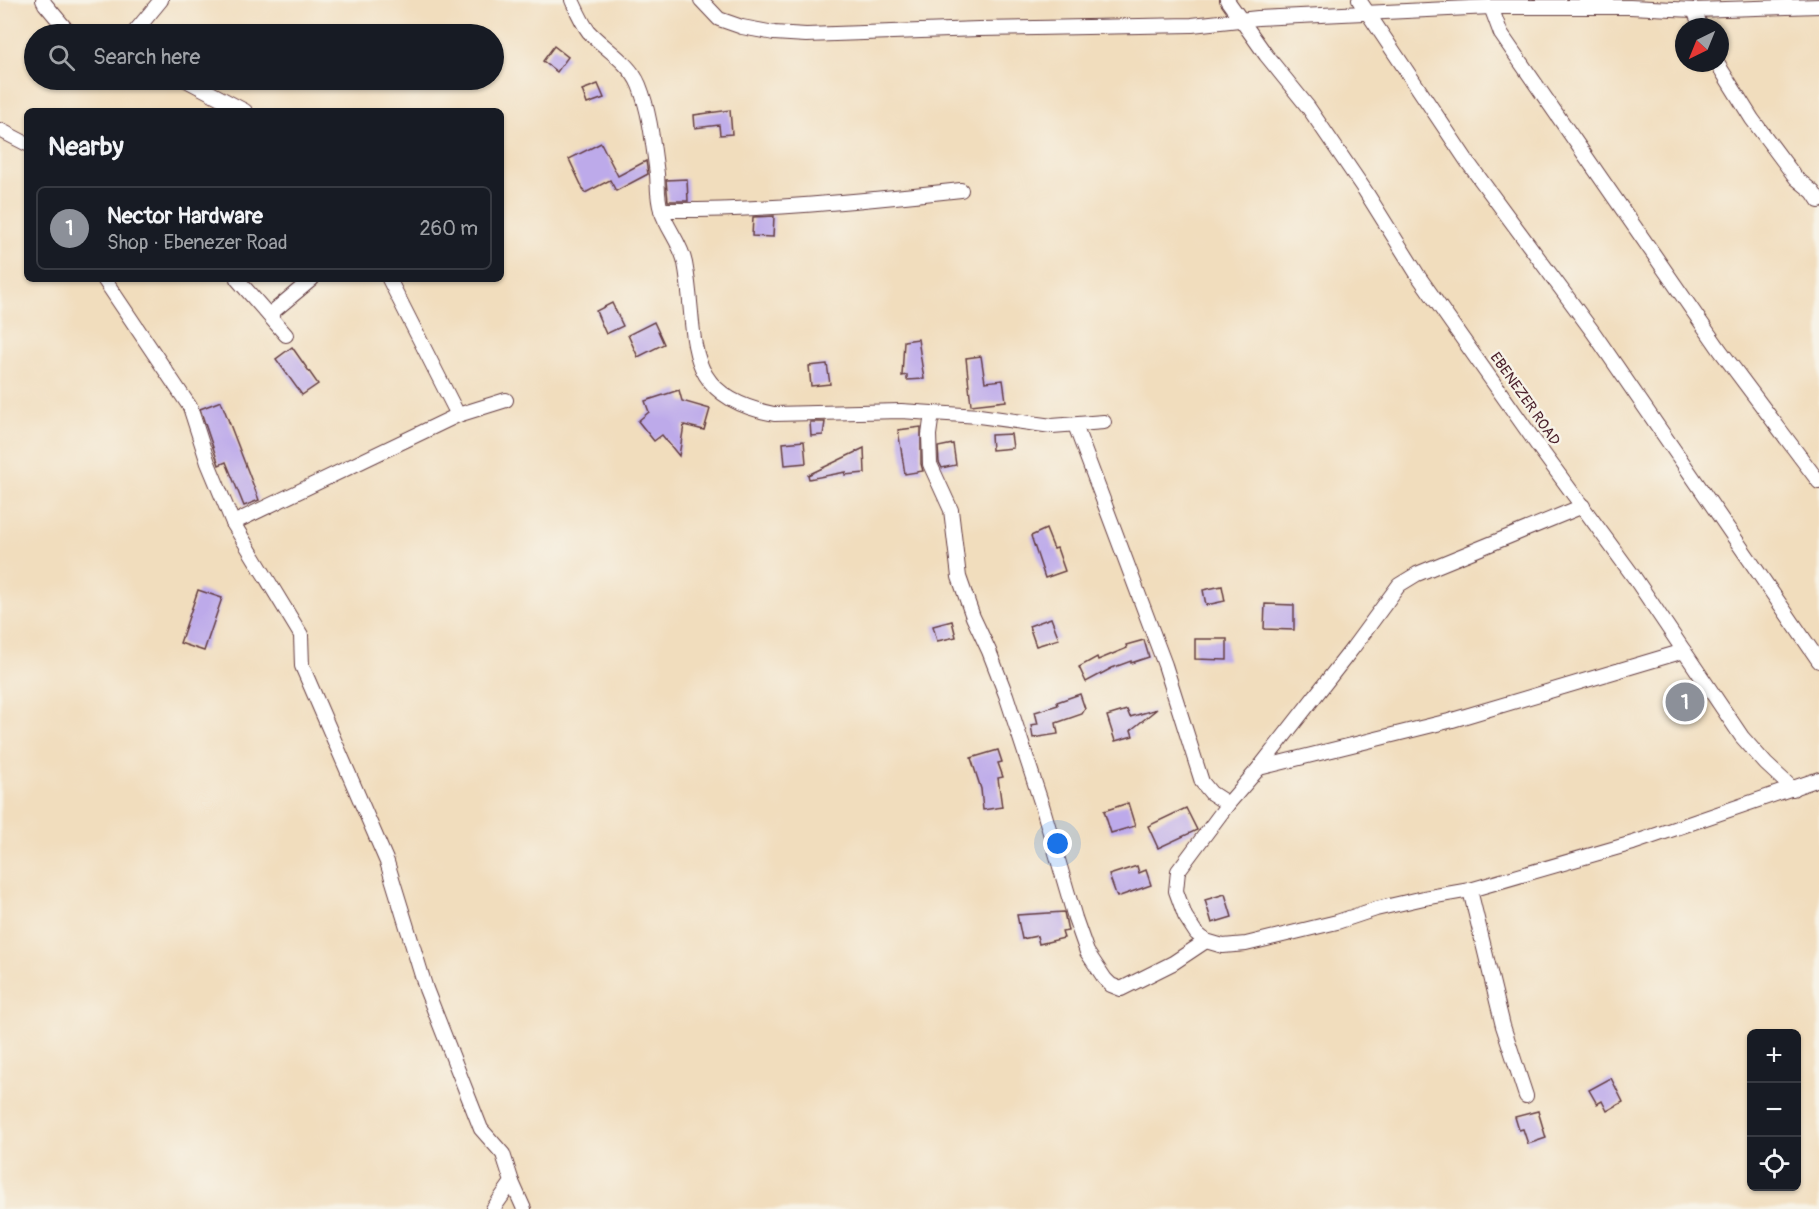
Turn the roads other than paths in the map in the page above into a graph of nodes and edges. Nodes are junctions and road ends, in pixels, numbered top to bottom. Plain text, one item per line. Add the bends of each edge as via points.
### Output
1 (43, 0) edge
2 (161, 0) edge
3 (572, 0) edge
4 (701, 0) edge
5 (1227, 0) edge
6 (1359, 0) edge
7 (1819, 6) edge
8 (1491, 7) junction
9 (1694, 10) junction
10 (1367, 14) junction
11 (1697, 18) edge
12 (1240, 21) junction
13 (62, 24) edge
14 (142, 24) edge
15 (1723, 72) edge
16 (205, 90) edge
17 (239, 108) edge
18 (0, 130) edge
19 (24, 142) edge
20 (961, 190) dead end
21 (1817, 193) edge
22 (661, 210) junction
23 (106, 282) edge
24 (240, 282) edge
25 (308, 282) edge
26 (391, 282) edge
27 (269, 315) junction
28 (286, 335) dead end
29 (506, 400) dead end
30 (932, 413) junction
31 (458, 415) junction
32 (1104, 422) dead end
33 (1075, 425) junction
34 (1819, 482) edge
35 (1582, 506) junction
36 (233, 523) junction
37 (1684, 651) junction
38 (1819, 661) edge
39 (1259, 768) junction
40 (1819, 779) edge
41 (1793, 789) junction
42 (1228, 804) junction
43 (1470, 890) junction
44 (1206, 941) junction
45 (1526, 1096) dead end
46 (512, 1182) junction
47 (493, 1209) edge
48 (524, 1209) edge

1 - 13 street
2 - 14 street
3 - 22 street via 586,28 638,82 648,118
4 - 12 street via 719,19 734,24 806,35
5 - 12 street, EBENEZER ROAD
6 - 10 street
7 - 9 street
8 - 9 street via 1630,6
8 - 10 street
8 - 34 street via 1501,34 1720,350
9 - 11 street
10 - 12 street
10 - 38 street via 1469,164 1593,332
12 - 35 street, EBENEZER ROAD via 1308,107 1419,277
15 - 21 street via 1752,120 1796,178
16 - 17 street
18 - 19 street
20 - 22 street via 776,208
22 - 30 street via 685,261 696,351 717,390 747,407 774,414
23 - 36 street via 190,407
24 - 27 street
25 - 27 street
26 - 31 street
27 - 28 street
29 - 31 street
30 - 33 street
30 - 44 street via 930,464 951,510 959,577 1006,695 1087,952 1105,979 1121,989
31 - 36 street
32 - 33 street
33 - 42 street via 1166,665 1202,782
35 - 37 street, EBENEZER ROAD
35 - 39 street via 1399,585
36 - 46 street via 302,635 302,666 387,862 426,989 481,1129 503,1154
37 - 39 street via 1449,721
37 - 41 street, EBENEZER ROAD via 1742,737
39 - 42 street
40 - 41 street
41 - 43 street via 1633,843
42 - 44 street via 1177,876 1176,891 1185,916
43 - 44 street via 1376,909 1246,944 1223,946
43 - 45 street via 1503,1026
46 - 47 street
46 - 48 street

